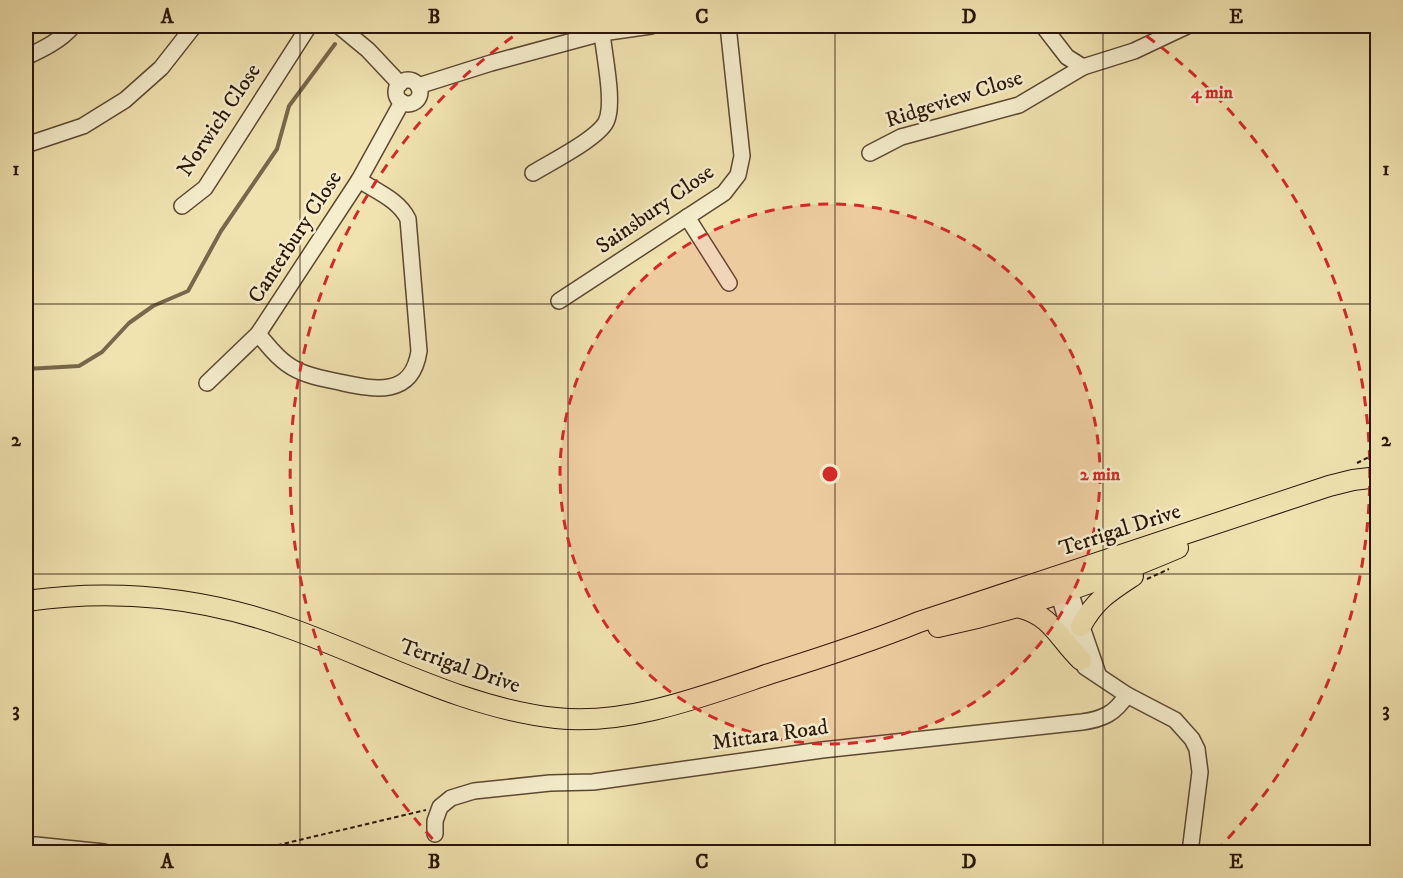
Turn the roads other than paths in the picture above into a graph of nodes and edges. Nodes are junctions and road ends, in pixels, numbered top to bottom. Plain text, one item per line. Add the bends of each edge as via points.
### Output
1 (73, 26) edge
2 (195, 26) edge
3 (309, 26) edge
4 (339, 26) edge
5 (651, 26) edge
6 (728, 26) edge
7 (1043, 26) edge
8 (1187, 26) edge
9 (602, 33) junction
10 (26, 57) edge
11 (1083, 67) junction
12 (400, 84) junction
13 (418, 86) junction
14 (402, 102) junction
15 (26, 145) edge
16 (870, 153) dead end
17 (533, 173) dead end
18 (359, 180) junction
19 (182, 206) dead end
20 (687, 217) junction
21 (729, 283) dead end
22 (559, 301) dead end
23 (258, 334) junction
24 (207, 383) dead end
25 (1377, 479) edge
26 (1167, 553) junction
27 (1064, 592) junction
28 (26, 601) edge
29 (965, 607) junction
30 (1021, 608) junction
31 (1081, 626) junction
32 (879, 638) junction
33 (1081, 660) junction
34 (1098, 674) junction
35 (1127, 694) junction
36 (435, 834) dead end
37 (26, 846) edge
38 (56, 850) edge
39 (104, 852) edge
40 (1190, 852) edge

1 - 10 street via 53,43
2 - 15 street via 161,68 125,100 83,126
3 - 19 street, Norwich Close via 205,188
4 - 12 street
5 - 9 street
6 - 20 street, Sainsbury Close via 742,142 740,170 724,193
7 - 11 street via 1067,57
8 - 11 street, Ridgeview Close via 1134,51
9 - 13 street
9 - 17 street via 610,104 606,123 596,134
11 - 16 street, Ridgeview Close via 1028,102 901,137
12 - 13 street via 409,80
12 - 14 street via 396,93
13 - 14 street via 416,100
14 - 18 street, Canterbury Close
18 - 23 street, Canterbury Close
18 - 23 street via 395,202 408,219 418,351 413,370 397,384 376,390 317,377 286,364
20 - 21 street
20 - 22 street, Sainsbury Close
23 - 24 street, Canterbury Close
25 - 26 main road, Terrigal Drive via 1256,516
26 - 27 main road, Terrigal Drive
26 - 29 main road, Terrigal Drive
26 - 31 main road via 1107,593
27 - 29 main road via 1042,591
27 - 30 main road, Terrigal Drive
27 - 31 street
27 - 33 street
28 - 32 main road, Terrigal Drive via 139,595 217,606 291,628 425,683 512,711 558,719 603,718 692,700
29 - 32 main road, Terrigal Drive
30 - 32 main road, Terrigal Drive
30 - 33 main road via 1044,618
31 - 34 street
33 - 34 street
34 - 35 street
35 - 36 street, Mittara Road via 1113,712 1095,720 822,750 593,782 474,791 451,798 440,807
35 - 40 street via 1176,720 1197,749 1200,772
37 - 38 street
38 - 39 street

